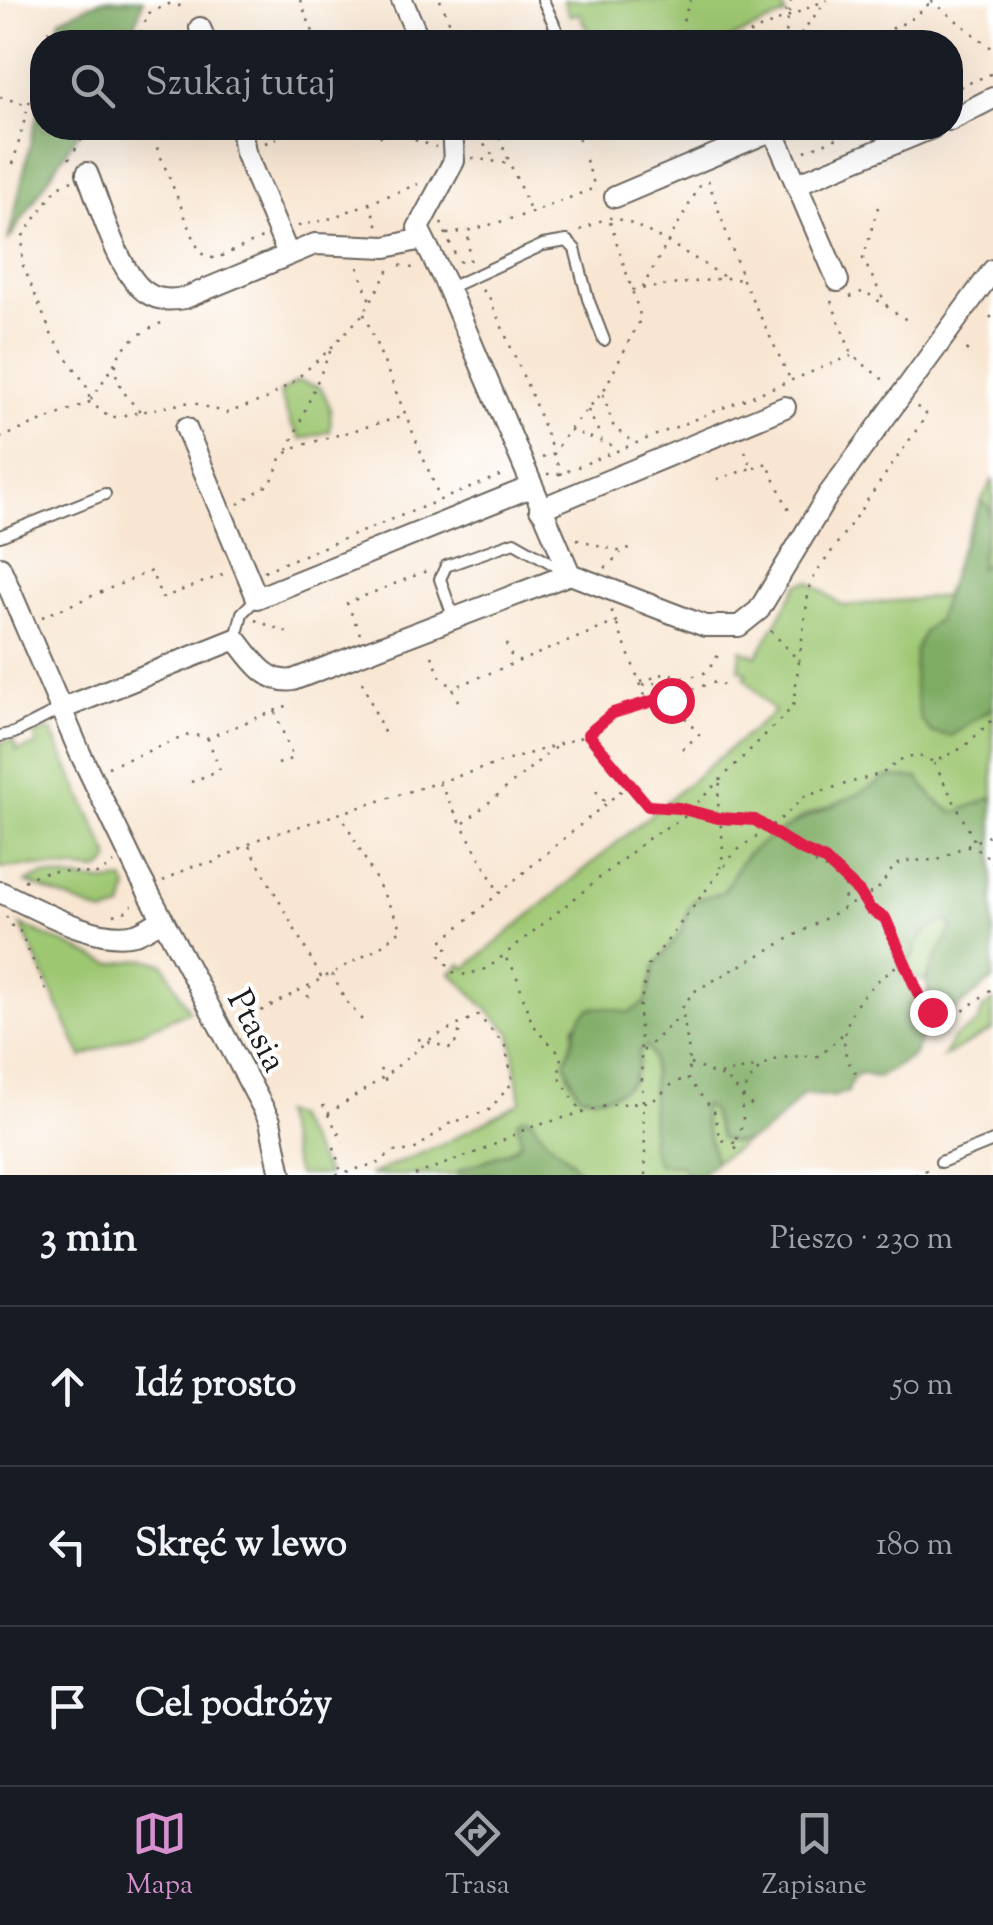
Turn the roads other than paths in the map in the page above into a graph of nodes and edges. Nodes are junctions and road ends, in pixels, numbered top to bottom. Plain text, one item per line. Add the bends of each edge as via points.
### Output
1 (402, 0) edge
2 (543, 0) edge
3 (415, 30) edge
4 (557, 30) edge
5 (993, 98) edge
6 (963, 113) edge
7 (243, 140) edge
8 (453, 140) edge
9 (746, 140) edge
10 (777, 140) edge
11 (903, 140) edge
12 (82, 175) road end
13 (797, 184) junction
14 (605, 192) road end
15 (422, 240) junction
16 (288, 254) junction
17 (993, 270) edge
18 (838, 280) road end
19 (448, 288) junction
20 (604, 340) dead end
21 (784, 407) dead end
22 (186, 428) dead end
23 (531, 487) junction
24 (105, 494) dead end
25 (540, 509) junction
26 (0, 536) edge
27 (0, 567) edge
28 (570, 574) junction
29 (6, 602) edge
30 (249, 606) junction
31 (454, 619) junction
32 (236, 640) junction
33 (60, 710) junction
34 (0, 736) edge
35 (0, 892) edge
36 (163, 919) junction
37 (993, 1141) edge
38 (941, 1162) dead end
39 (282, 1175) edge

1 - 3 street
2 - 4 lane
5 - 6 street
7 - 16 street
8 - 15 street via 454,161 427,192 418,228
9 - 14 street
10 - 13 street
11 - 13 street
12 - 16 street via 128,274 152,296 186,298
13 - 18 street
15 - 16 street via 386,247 315,244
15 - 19 street
17 - 28 street via 828,496 760,610 739,626 705,626
19 - 20 lane via 544,245 566,242 575,249
19 - 23 street
21 - 25 street
22 - 30 street
23 - 25 street
23 - 30 street
24 - 26 lane
25 - 28 street
27 - 29 street, Ptasia
28 - 31 street
28 - 31 lane via 514,542 446,566 440,580
29 - 33 street, Ptasia
30 - 32 lane
31 - 32 street via 282,681 259,668
32 - 33 street
33 - 34 lane
33 - 36 street, Ptasia
35 - 36 street via 112,936 135,934
36 - 39 street, Ptasia via 270,1121
37 - 38 lane

